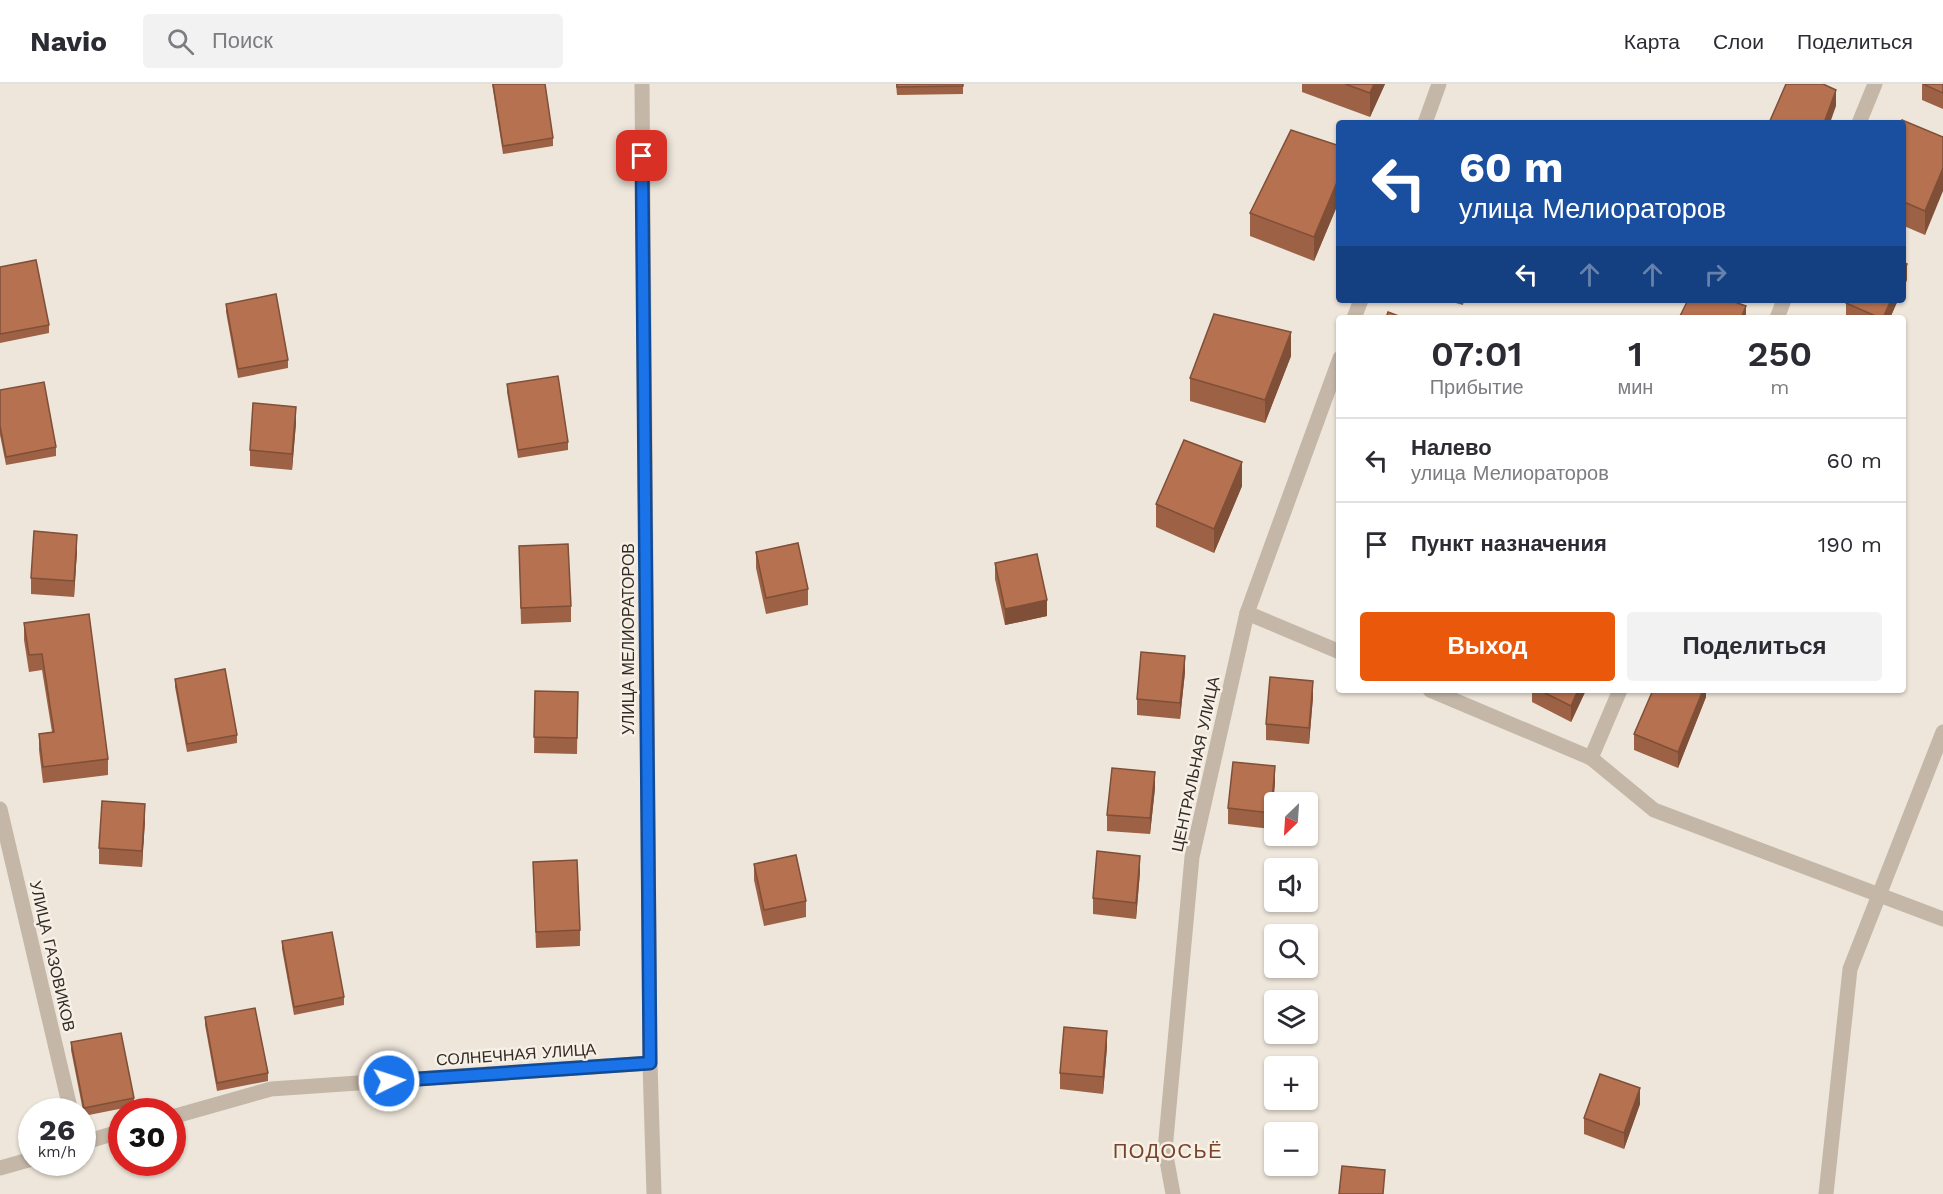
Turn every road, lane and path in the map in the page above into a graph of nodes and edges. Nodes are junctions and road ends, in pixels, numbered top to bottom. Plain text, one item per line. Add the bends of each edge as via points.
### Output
1 (642, 84) edge
2 (1439, 84) edge
3 (1875, 84) edge
4 (1426, 120) edge
5 (1860, 120) edge
6 (1336, 369) edge
7 (1247, 613) junction
8 (1336, 650) edge
9 (1437, 693) edge
10 (1619, 693) edge
11 (1943, 732) edge
12 (1591, 758) junction
13 (0, 809) edge
14 (1878, 895) junction
15 (1943, 919) edge
16 (650, 1063) junction
17 (68, 1098) edge
18 (186, 1113) edge
19 (18, 1163) edge
20 (0, 1168) edge
21 (654, 1194) edge
22 (1173, 1194) edge
23 (1826, 1194) edge

1 - 16 street, УЛИЦА МЕЛИОРАТОРОВ
2 - 4 street
3 - 5 street
6 - 7 street, ЦЕНТРАЛЬНАЯ УЛИЦА
7 - 8 street
7 - 22 street, ЦЕНТРАЛЬНАЯ УЛИЦА via 1192,857 1165,1150
9 - 12 street
10 - 12 street
11 - 14 street
12 - 14 street via 1654,810
13 - 17 street, УЛИЦА ГАЗОВИКОВ
14 - 15 street
14 - 23 street via 1850,969
16 - 18 street, СОЛНЕЧНАЯ УЛИЦА via 271,1089
16 - 21 street, УЛИЦА МЕЛИОРАТОРОВ
19 - 20 street

